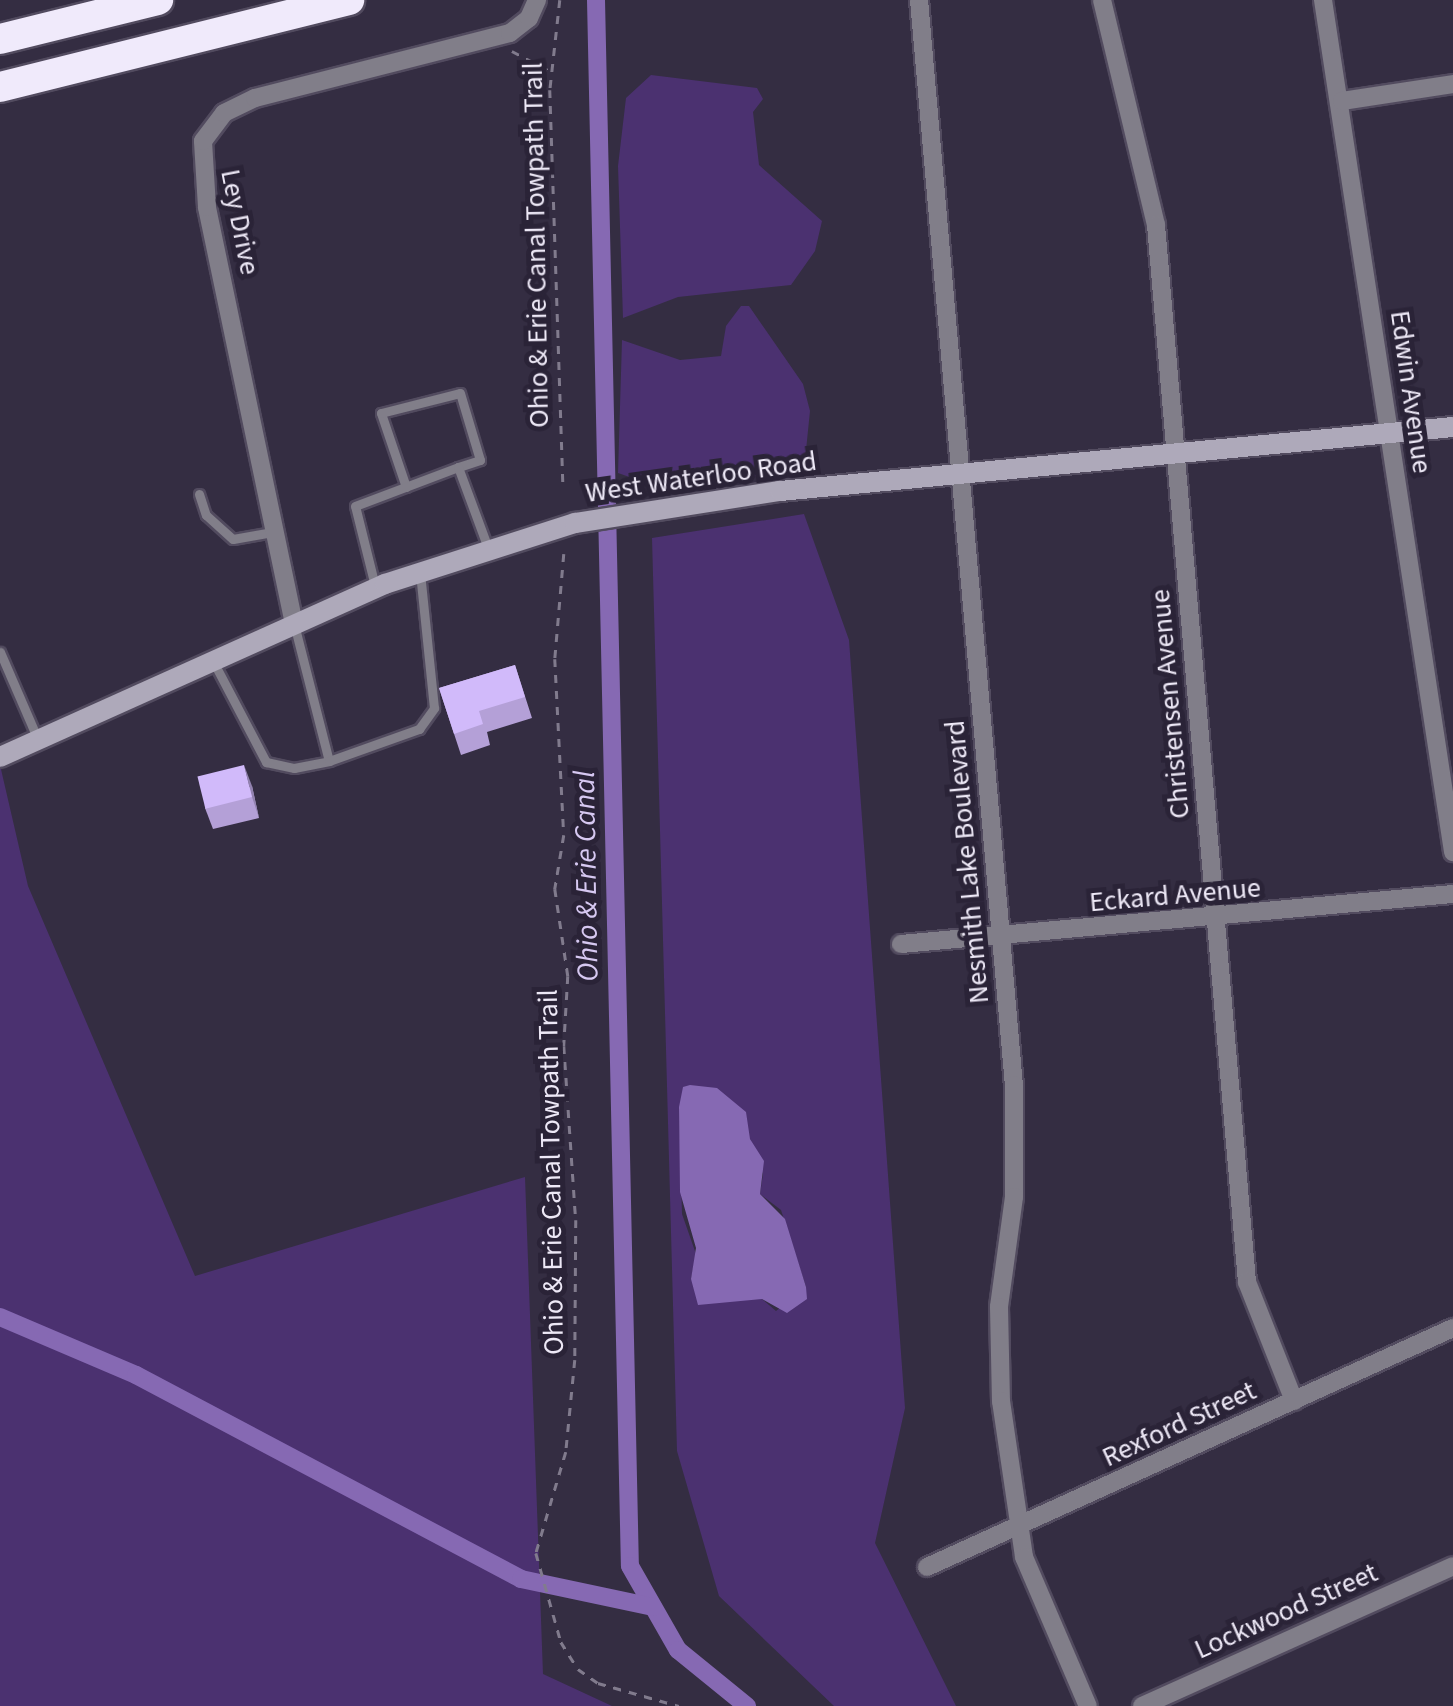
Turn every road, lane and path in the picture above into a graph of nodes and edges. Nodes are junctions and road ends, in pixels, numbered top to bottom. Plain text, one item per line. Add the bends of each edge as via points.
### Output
1 (158, 0) edge
2 (349, 0) edge
3 (537, 0) edge
4 (560, 0) edge
5 (919, 0) edge
6 (1102, 0) edge
7 (1323, 0) edge
8 (503, 36) junction
9 (0, 39) edge
10 (550, 71) junction
11 (1453, 84) edge
12 (0, 87) edge
13 (1342, 101) junction
14 (1453, 427) edge
15 (1388, 436) junction
16 (1176, 458) junction
17 (458, 467) junction
18 (960, 476) junction
19 (406, 486) junction
20 (562, 490) dead end
21 (199, 494) dead end
22 (272, 532) junction
23 (488, 548) junction
24 (564, 554) dead end
25 (420, 570) junction
26 (376, 588) junction
27 (294, 624) junction
28 (0, 652) edge
29 (213, 661) junction
30 (38, 740) junction
31 (0, 757) edge
32 (329, 761) junction
33 (1453, 852) edge
34 (1453, 894) edge
35 (1215, 917) junction
36 (1001, 938) junction
37 (901, 944) dead end
38 (1453, 1328) edge
39 (1294, 1401) junction
40 (1017, 1526) junction
41 (1453, 1566) edge
42 (927, 1567) dead end
43 (680, 1706) edge
44 (1088, 1706) edge
45 (1142, 1706) edge

1 - 9 highway
2 - 12 highway
3 - 8 street via 529,18
4 - 10 path, Ohio & Erie Canal Towpath Trail
5 - 18 street, Nesmith Lake Boulevard
6 - 16 street, Christensen Avenue via 1153,203
7 - 13 street, Edwin Avenue
8 - 10 path via 519,58
8 - 22 street, Ley Drive via 254,98 224,113 203,141 200,168
10 - 20 path, Ohio & Erie Canal Towpath Trail
11 - 13 street
13 - 15 street, Edwin Avenue
14 - 15 main road, West Waterloo Road
15 - 16 main road, West Waterloo Road
15 - 33 street, Edwin Avenue
16 - 18 main road, West Waterloo Road
16 - 35 street, Christensen Avenue
17 - 19 lane
17 - 19 lane via 480,460 460,394 381,412
17 - 23 lane
18 - 23 main road, West Waterloo Road via 636,510
18 - 36 street, Nesmith Lake Boulevard
19 - 26 lane via 354,506
21 - 22 lane via 206,515 233,539
22 - 27 street, Ley Drive
23 - 25 main road, West Waterloo Road
24 - 43 path, Ohio & Erie Canal Towpath Trail via 555,659 564,835 555,889 568,976 574,1360 566,1452 537,1558 570,1660 598,1683
25 - 26 main road, West Waterloo Road
25 - 32 lane via 434,708 419,729
26 - 27 main road, West Waterloo Road
27 - 29 main road, West Waterloo Road
27 - 32 lane
28 - 30 lane
29 - 30 main road, West Waterloo Road
29 - 32 lane via 266,762 294,768
30 - 31 main road, West Waterloo Road
34 - 35 street, Eckard Avenue
35 - 36 street, Eckard Avenue
35 - 39 street, Christensen Avenue via 1247,1282
36 - 37 street, Eckard Avenue
36 - 40 street, Nesmith Lake Boulevard via 1016,1147 997,1352
38 - 39 street, Rexford Street
39 - 40 street, Rexford Street
40 - 42 street, Rexford Street
40 - 44 street, Nesmith Lake Boulevard via 1034,1584
41 - 45 street, Lockwood Street

